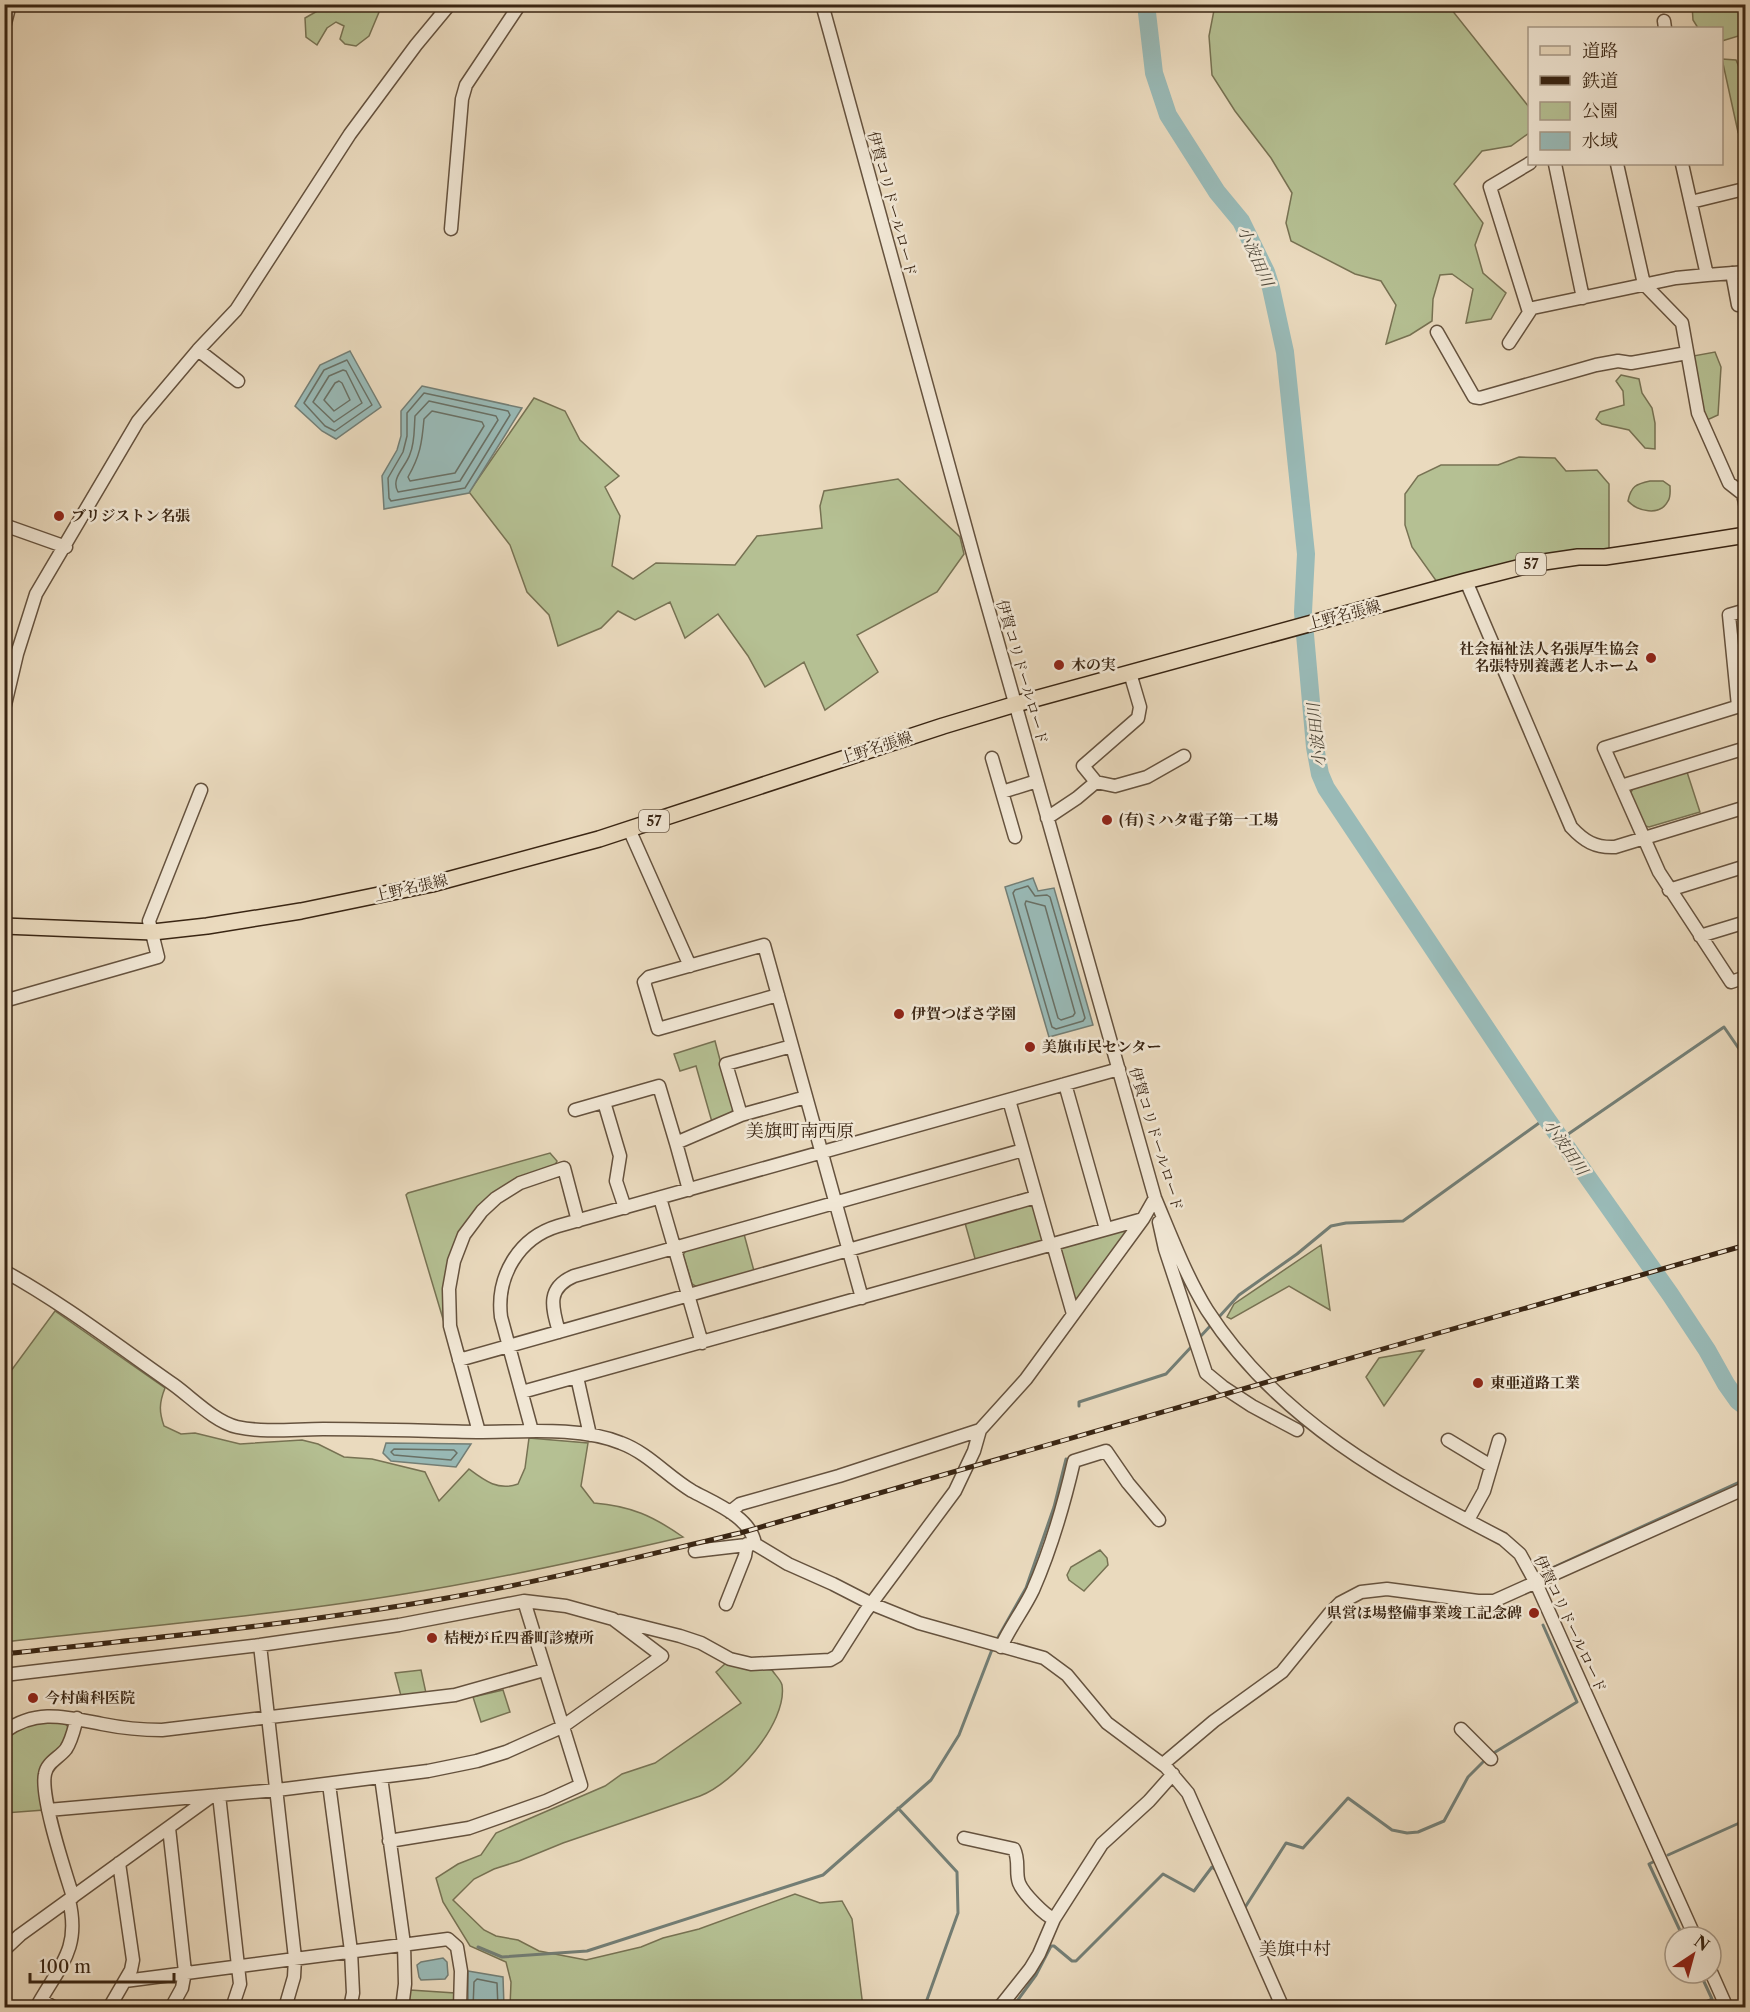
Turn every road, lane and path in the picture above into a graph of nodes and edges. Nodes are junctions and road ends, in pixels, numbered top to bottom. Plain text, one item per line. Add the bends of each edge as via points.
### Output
1 (10, 4) edge
2 (450, 4) edge
3 (520, 4) edge
4 (822, 4) edge
5 (4, 27) edge
6 (1528, 164) edge
7 (1555, 165) edge
8 (1617, 165) edge
9 (1682, 165) edge
10 (1740, 190) dead end
11 (1691, 202) junction
12 (450, 229) dead end
13 (1746, 272) edge
14 (1732, 273) junction
15 (1707, 275) junction
16 (1644, 284) junction
17 (1584, 298) junction
18 (1738, 305) dead end
19 (1532, 308) junction
20 (1437, 332) dead end
21 (1509, 343) dead end
22 (198, 350) junction
23 (1687, 353) junction
24 (238, 381) dead end
25 (1746, 508) edge
26 (4, 525) edge
27 (1746, 535) edge
28 (66, 547) junction
29 (1466, 581) junction
30 (1746, 610) edge
31 (1130, 673) junction
32 (1016, 704) junction
33 (1742, 705) edge
34 (4, 709) edge
35 (1746, 748) edge
36 (1184, 756) dead end
37 (992, 758) dead end
38 (1037, 781) junction
39 (1096, 782) junction
40 (1622, 786) junction
41 (201, 790) dead end
42 (1002, 792) junction
43 (1746, 807) edge
44 (1047, 818) junction
45 (629, 829) junction
46 (1015, 837) dead end
47 (1644, 838) junction
48 (1746, 866) edge
49 (1670, 890) junction
50 (1746, 921) edge
51 (4, 926) edge
52 (153, 932) junction
53 (1700, 936) junction
54 (690, 966) junction
55 (1746, 977) edge
56 (778, 995) junction
57 (4, 1001) edge
58 (792, 1046) junction
59 (1119, 1069) junction
60 (1065, 1084) junction
61 (806, 1097) junction
62 (1009, 1100) junction
63 (604, 1102) junction
64 (575, 1110) dead end
65 (741, 1115) junction
66 (676, 1143) junction
67 (1023, 1150) junction
68 (821, 1153) junction
69 (689, 1190) junction
70 (1036, 1197) junction
71 (660, 1198) junction
72 (1155, 1198) junction
73 (836, 1203) junction
74 (625, 1208) junction
75 (1143, 1219) junction
76 (578, 1221) junction
77 (1106, 1229) junction
78 (1052, 1244) junction
79 (675, 1248) junction
80 (849, 1250) junction
81 (4, 1271) edge
82 (688, 1294) junction
83 (862, 1298) junction
84 (1073, 1314) junction
85 (559, 1332) junction
86 (702, 1343) junction
87 (508, 1345) junction
88 (459, 1360) junction
89 (576, 1377) junction
90 (522, 1392) junction
91 (1297, 1430) dead end
92 (532, 1431) junction
93 (980, 1431) junction
94 (479, 1432) junction
95 (590, 1435) junction
96 (1448, 1440) dead end
97 (1499, 1440) dead end
98 (1491, 1466) junction
99 (1746, 1488) edge
100 (730, 1512) junction
101 (1159, 1520) dead end
102 (1468, 1520) junction
103 (751, 1544) junction
104 (694, 1551) dead end
105 (1536, 1582) junction
106 (524, 1601) junction
107 (726, 1604) dead end
108 (872, 1604) junction
109 (613, 1619) junction
110 (261, 1645) junction
111 (996, 1645) junction
112 (544, 1670) junction
113 (4, 1675) edge
114 (268, 1717) junction
115 (76, 1718) junction
116 (562, 1726) junction
117 (1461, 1729) dead end
118 (4, 1732) edge
119 (1489, 1757) dead end
120 (1163, 1764) junction
121 (1173, 1774) junction
122 (381, 1777) junction
123 (329, 1784) junction
124 (278, 1790) junction
125 (215, 1795) junction
126 (48, 1810) junction
127 (169, 1828) junction
128 (964, 1838) dead end
129 (389, 1841) junction
130 (119, 1863) junction
131 (71, 1898) junction
132 (1054, 1919) junction
133 (1690, 1925) edge
134 (404, 1944) junction
135 (5, 1949) edge
136 (351, 1951) junction
137 (296, 1958) junction
138 (238, 1965) junction
139 (185, 1972) junction
140 (125, 1981) junction
141 (1717, 1985) edge
142 (38, 2004) edge
143 (55, 2007) edge
144 (109, 2007) edge
145 (171, 2007) edge
146 (232, 2007) edge
147 (285, 2007) edge
148 (350, 2007) edge
149 (402, 2007) edge
150 (460, 2007) edge
151 (999, 2007) edge
152 (1283, 2007) edge
153 (1727, 2007) edge

1 - 5 street
2 - 22 street via 350,134 236,310
3 - 12 street via 466,85
4 - 32 street, 伊賀コリドールロード
6 - 19 street via 1490,187 1528,309
7 - 17 street
8 - 16 street
9 - 11 street
10 - 11 street
11 - 15 street
13 - 14 street
14 - 15 street
14 - 18 street
15 - 16 street
16 - 17 street
16 - 23 street via 1682,323
17 - 19 street
19 - 21 street
20 - 23 street via 1474,397 1480,398 1596,365
22 - 24 street
22 - 28 street via 138,421
23 - 25 street via 1698,413 1729,483 1743,494
26 - 28 street
27 - 29 main road, 上野名張線 / 57 via 1537,563
28 - 34 street via 36,594
29 - 31 main road, 上野名張線 / 57
29 - 47 street via 1571,827 1597,846 1615,847
30 - 33 street via 1729,615
31 - 32 main road, 上野名張線 / 57
31 - 39 street via 1140,712 1134,723 1083,766
32 - 38 street, 伊賀コリドールロード
32 - 45 main road, 上野名張線 / 57
33 - 40 street via 1604,748
35 - 40 street
36 - 39 street via 1147,777 1115,786
37 - 42 street
38 - 42 street
38 - 44 street, 伊賀コリドールロード
39 - 44 street
40 - 47 street
41 - 52 street via 149,921
42 - 46 street
43 - 47 street
44 - 59 street, 伊賀コリドールロード
45 - 52 main road, 上野名張線 / 57 via 432,884 301,911
45 - 54 street
47 - 49 street
48 - 49 street
49 - 53 street
50 - 53 street
51 - 52 main road, 上野名張線 / 57
52 - 57 street via 158,957
53 - 55 street via 1731,982
54 - 56 street via 764,945
54 - 56 street via 649,977 644,982 658,1029
56 - 58 street
58 - 61 street
58 - 65 street via 726,1064
59 - 60 street
59 - 72 street, 伊賀コリドールロード
60 - 62 street
60 - 77 street
61 - 65 street
61 - 68 street
62 - 67 street
62 - 68 street
63 - 64 street
63 - 66 street via 659,1086
63 - 74 street via 620,1156 616,1181
65 - 66 street
66 - 69 street
67 - 70 street
67 - 73 street
68 - 69 street
68 - 73 street
69 - 71 street
70 - 78 street
70 - 80 street
71 - 74 street
71 - 79 street
72 - 75 street
72 - 91 street via 1165,1249 1206,1373 1252,1406
72 - 102 street, 伊賀コリドールロード via 1192,1281 1215,1321 1269,1387 1310,1424 1369,1465
73 - 79 street
73 - 80 street
74 - 76 street
75 - 77 street
75 - 84 street
76 - 87 street via 552,1227 532,1238 509,1266 500,1298
76 - 88 street via 564,1168 510,1188 475,1220 458,1248 449,1288 450,1326
77 - 78 street
78 - 83 street
78 - 84 street
79 - 82 street
79 - 85 street via 562,1282 553,1299
80 - 82 street
80 - 83 street
81 - 94 street via 72,1313 220,1420 237,1427 277,1431
82 - 85 street
82 - 86 street
83 - 86 street
84 - 93 street via 1026,1379
85 - 87 street
86 - 89 street
87 - 88 street
87 - 90 street
88 - 94 street
89 - 90 street
89 - 95 street
90 - 92 street
92 - 94 street
92 - 95 street
93 - 100 street via 740,1504
93 - 108 street via 955,1491
95 - 100 street via 641,1453 682,1485
96 - 98 street
97 - 98 street
98 - 102 street via 1484,1491
99 - 105 street
100 - 103 street via 754,1535
101 - 111 street via 1106,1451 1074,1461 1032,1592
102 - 105 street, 伊賀コリドールロード via 1514,1548
103 - 104 street
103 - 107 street
103 - 108 street
105 - 120 street via 1489,1602 1387,1588 1361,1592 1330,1613 1282,1672
105 - 133 street, 伊賀コリドールロード
106 - 109 street via 566,1606
106 - 110 street via 399,1626
106 - 112 street
108 - 109 street via 837,1656 830,1660 751,1664 730,1659 680,1636
108 - 111 street via 919,1623
109 - 116 street via 662,1656
110 - 113 street
110 - 114 street
111 - 120 street via 1050,1660 1107,1723
112 - 114 street via 455,1695
112 - 116 street
114 - 115 street via 162,1731
114 - 124 street
115 - 118 street via 47,1716 25,1720
115 - 126 street via 69,1743 45,1771
116 - 122 street via 477,1761
116 - 129 street via 581,1785 546,1802 470,1828
117 - 119 street
120 - 121 street
121 - 132 street via 1102,1844
121 - 152 street via 1191,1799
122 - 123 street
122 - 129 street
123 - 124 street
123 - 136 street
124 - 125 street
124 - 137 street
125 - 126 street
125 - 127 street
125 - 138 street
126 - 131 street
127 - 130 street
127 - 139 street
128 - 132 street via 1014,1849 1020,1884
129 - 134 street
130 - 131 street
130 - 140 street via 133,1960
131 - 135 street
131 - 142 street via 72,1942
132 - 151 street via 1030,1969
134 - 136 street
134 - 149 street
134 - 150 street via 448,1939 457,1947
136 - 137 street
136 - 148 street
137 - 138 street
137 - 147 street
138 - 139 street
138 - 146 street via 240,1984
139 - 140 street
139 - 145 street via 183,1988
140 - 144 street
141 - 153 street
142 - 143 street

